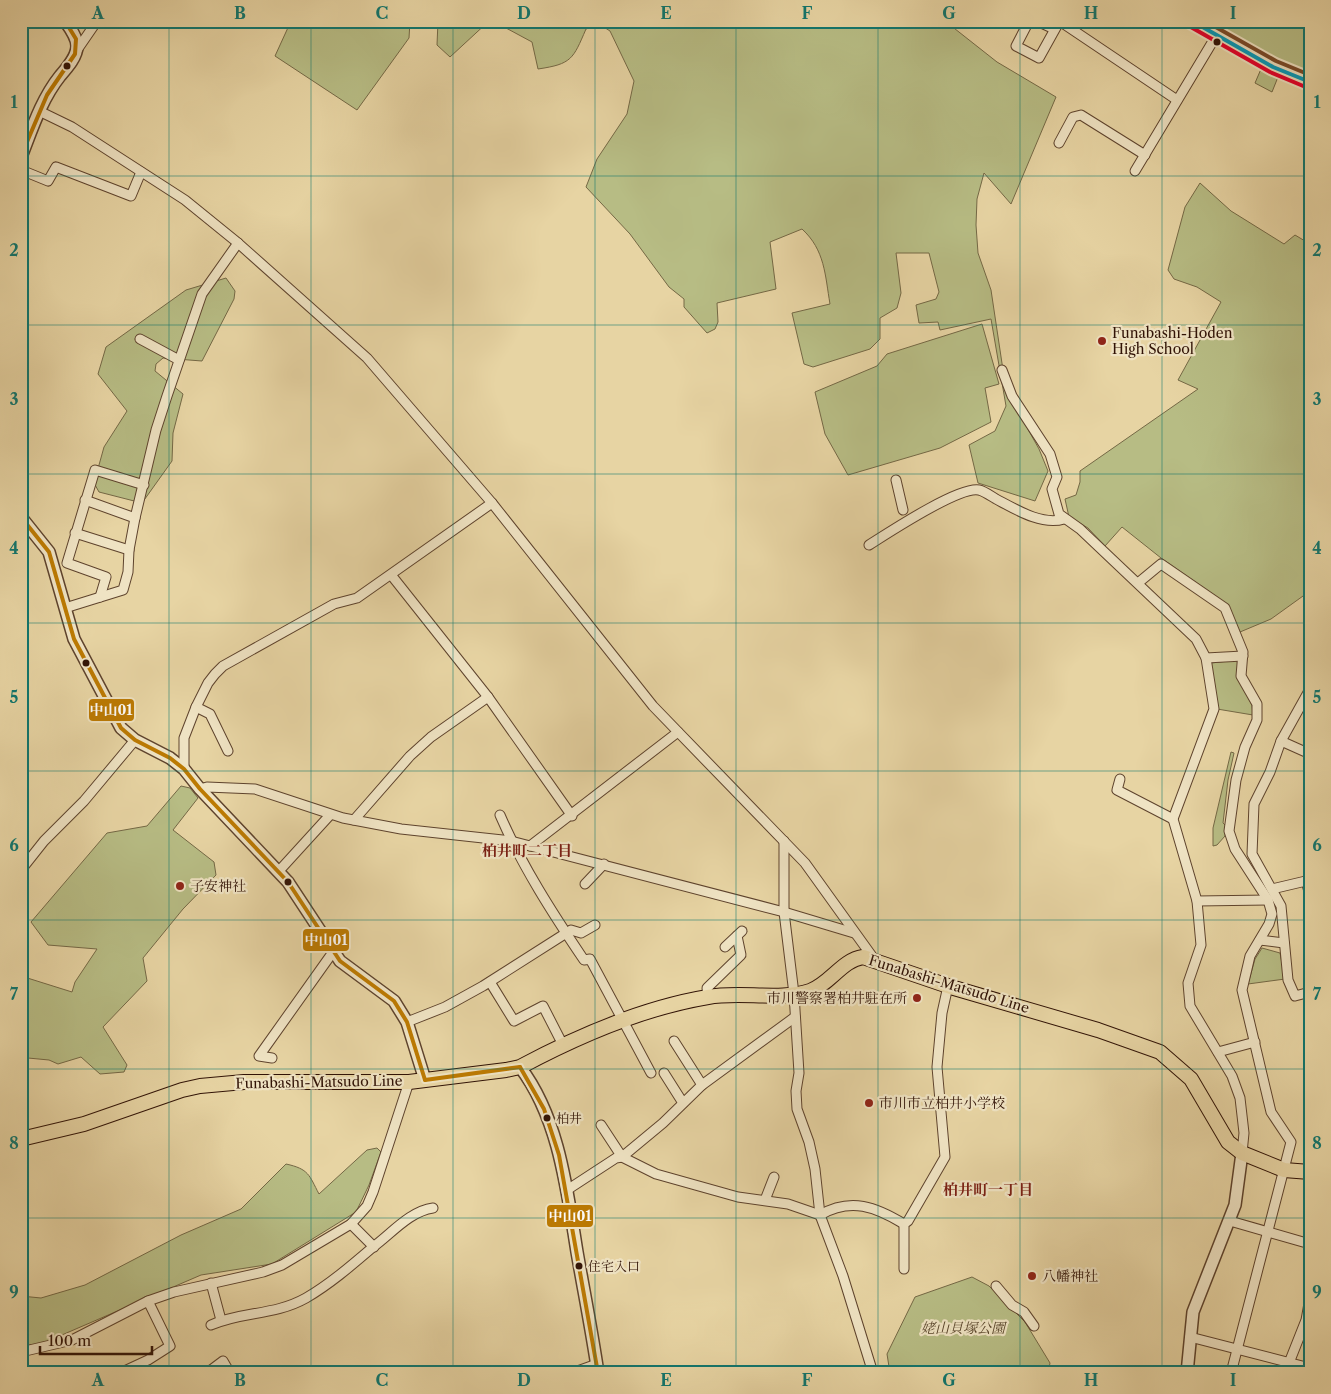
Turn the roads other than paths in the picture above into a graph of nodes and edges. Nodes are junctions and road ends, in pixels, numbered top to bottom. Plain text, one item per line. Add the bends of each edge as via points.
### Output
1 (65, 21) edge
2 (98, 21) edge
3 (1030, 21) edge
4 (1036, 21) edge
5 (1192, 21) edge
6 (1054, 29) junction
7 (1216, 36) junction
8 (75, 54) junction
9 (1310, 82) edge
10 (1178, 100) junction
11 (39, 110) junction
12 (1059, 143) dead end
13 (1145, 155) junction
14 (21, 157) edge
15 (21, 170) edge
16 (1135, 171) dead end
17 (142, 172) junction
18 (238, 243) junction
19 (140, 339) dead end
20 (179, 360) junction
21 (1002, 370) dead end
22 (896, 480) dead end
23 (144, 485) junction
24 (85, 500) junction
25 (492, 503) junction
26 (903, 510) dead end
27 (21, 517) edge
28 (135, 518) junction
29 (1064, 519) junction
30 (75, 533) junction
31 (869, 545) dead end
32 (129, 550) junction
33 (392, 576) junction
34 (1138, 583) junction
35 (100, 597) junction
36 (65, 608) junction
37 (1243, 656) junction
38 (1206, 658) junction
39 (1310, 689) edge
40 (488, 697) junction
41 (196, 707) junction
42 (678, 732) junction
43 (135, 740) junction
44 (1281, 741) junction
45 (228, 751) dead end
46 (1310, 754) edge
47 (184, 769) junction
48 (1120, 779) dead end
49 (200, 789) junction
50 (330, 815) junction
51 (500, 815) dead end
52 (572, 816) junction
53 (1173, 819) junction
54 (354, 820) junction
55 (511, 841) junction
56 (784, 841) junction
57 (530, 846) junction
58 (604, 864) junction
59 (21, 870) edge
60 (278, 872) junction
61 (1308, 880) edge
62 (585, 884) dead end
63 (1272, 889) junction
64 (1310, 895) edge
65 (1268, 900) junction
66 (1197, 901) junction
67 (784, 912) junction
68 (595, 925) dead end
69 (566, 933) junction
70 (854, 933) junction
71 (1260, 940) junction
72 (1284, 943) junction
73 (725, 946) dead end
74 (333, 952) junction
75 (874, 959) junction
76 (490, 982) junction
77 (948, 986) junction
78 (1310, 992) edge
79 (794, 994) junction
80 (708, 997) junction
81 (795, 1017) junction
82 (622, 1021) junction
83 (407, 1022) junction
84 (674, 1042) dead end
85 (1255, 1042) junction
86 (563, 1045) junction
87 (1218, 1052) junction
88 (272, 1058) dead end
89 (520, 1067) junction
90 (664, 1073) dead end
91 (652, 1074) dead end
92 (425, 1080) junction
93 (409, 1082) junction
94 (702, 1085) junction
95 (683, 1103) junction
96 (601, 1125) dead end
97 (21, 1139) edge
98 (1242, 1153) junction
99 (622, 1157) junction
100 (1284, 1170) junction
101 (1310, 1172) edge
102 (774, 1177) dead end
103 (567, 1190) junction
104 (765, 1200) junction
105 (433, 1208) dead end
106 (820, 1214) junction
107 (1230, 1221) junction
108 (351, 1224) junction
109 (904, 1224) junction
110 (1268, 1232) junction
111 (1310, 1244) edge
112 (374, 1247) junction
113 (904, 1269) dead end
114 (211, 1283) junction
115 (996, 1286) dead end
116 (1310, 1298) edge
117 (148, 1301) junction
118 (221, 1320) junction
119 (211, 1325) dead end
120 (1034, 1326) dead end
121 (1190, 1337) junction
122 (1237, 1350) junction
123 (21, 1352) edge
124 (1289, 1363) junction
125 (598, 1368) edge
126 (1310, 1368) edge
127 (120, 1373) edge
128 (207, 1373) edge
129 (230, 1373) edge
130 (572, 1373) edge
131 (873, 1373) edge
132 (1188, 1373) edge
133 (1231, 1373) edge
134 (1285, 1373) edge

1 - 8 street via 76,38
2 - 8 street
3 - 6 street via 1016,46 1038,58
4 - 6 street
5 - 7 street
6 - 10 street via 1061,22
7 - 9 street via 1273,67
7 - 10 street
8 - 11 street
10 - 13 street
11 - 14 street
11 - 17 street
12 - 13 street via 1073,117 1081,115
13 - 16 street
15 - 17 street via 48,181 56,167 131,196
17 - 18 street via 185,200
18 - 20 street via 202,294
18 - 25 street via 367,358
19 - 20 street
20 - 23 street via 156,430
21 - 29 street via 1012,396 1050,454 1057,477 1052,489 1059,514
22 - 26 street
23 - 24 street via 95,470
23 - 28 street
24 - 28 street
24 - 30 street
25 - 33 street
25 - 42 street via 653,706
27 - 36 street via 49,552
28 - 32 street
29 - 31 street via 1053,522 1019,511 978,490 924,512
29 - 34 street via 1080,529
30 - 32 street
30 - 35 street via 67,563 106,576
32 - 35 street via 123,590
33 - 40 street
33 - 41 street via 358,598 334,604 223,666 208,683
34 - 37 street via 1161,564 1225,608
34 - 38 street via 1196,638
35 - 36 street
36 - 43 street via 74,639 116,722
37 - 38 street
37 - 65 street via 1241,676 1257,704 1257,720 1236,780 1229,831 1235,849
38 - 53 street via 1214,708
39 - 44 street
40 - 52 street
40 - 54 street via 410,756
41 - 45 street via 210,714
41 - 47 street via 184,738
42 - 52 street
42 - 56 street
43 - 47 street
43 - 59 street
44 - 46 street
44 - 63 street via 1254,804 1252,854
47 - 49 street
48 - 53 street via 1117,790
49 - 50 street via 255,789
49 - 60 street
50 - 54 street
50 - 60 street
51 - 55 street
52 - 57 street
53 - 66 street
54 - 55 street via 401,829
55 - 57 street
55 - 69 street
56 - 67 street
56 - 70 street via 820,882
57 - 58 street
58 - 62 street
58 - 67 street
60 - 74 street via 300,897
61 - 63 street
61 - 64 street
63 - 72 street via 1281,906
65 - 66 street
65 - 71 street via 1270,919
66 - 87 street via 1201,945 1188,983 1190,1006
67 - 70 street
67 - 79 street
68 - 69 street via 581,933 571,930
69 - 76 street
69 - 82 street via 584,960 590,959
70 - 75 street
71 - 72 street
71 - 85 street via 1250,956 1242,990
72 - 78 street via 1288,980 1295,996
73 - 80 street via 739,934 741,955 707,988
74 - 83 street via 340,961 384,992 401,1010
74 - 88 street via 259,1056
75 - 77 main road, Funabashi-Matsudo Line
75 - 79 main road, Funabashi-Matsudo Line via 852,960 820,986
76 - 83 street via 444,1007
76 - 86 street via 514,1021 543,1006
77 - 98 main road, Funabashi-Matsudo Line via 1054,1016 1160,1052 1191,1079 1222,1134
77 - 109 street via 937,1067 945,1157
79 - 80 main road, Funabashi-Matsudo Line
79 - 81 street
80 - 82 main road, Funabashi-Matsudo Line
81 - 94 street
81 - 106 street via 799,1073 797,1109 815,1169
82 - 86 main road, Funabashi-Matsudo Line
82 - 91 street
83 - 92 street
84 - 94 street
85 - 87 street
85 - 100 street via 1271,1112 1290,1142
86 - 89 main road, Funabashi-Matsudo Line
87 - 98 street via 1240,1098 1244,1133
89 - 92 main road, Funabashi-Matsudo Line
89 - 103 street via 545,1112
90 - 95 street
92 - 93 main road, Funabashi-Matsudo Line
93 - 97 main road, Funabashi-Matsudo Line via 244,1082 200,1086 84,1124
93 - 108 street via 373,1192 367,1206
94 - 95 street
95 - 99 street
96 - 99 street
98 - 100 main road, Funabashi-Matsudo Line
98 - 107 street
99 - 103 street
99 - 104 street via 656,1174 738,1197
100 - 101 main road, Funabashi-Matsudo Line
100 - 110 street
102 - 104 street
103 - 125 street
104 - 106 street
105 - 112 street via 408,1219
106 - 109 street via 852,1206 870,1206
106 - 131 street
107 - 110 street
107 - 121 street via 1198,1295
108 - 112 street
108 - 114 street via 282,1265
109 - 113 street
110 - 111 street
110 - 122 street
112 - 118 street via 306,1297 285,1308
114 - 117 street
114 - 118 street
115 - 120 street
116 - 124 street via 1306,1320
117 - 123 street via 72,1340
117 - 127 street via 170,1346
118 - 119 street
121 - 122 street
121 - 132 street
122 - 124 street
122 - 133 street
124 - 126 street
124 - 134 street
125 - 130 street
128 - 129 street via 223,1362

